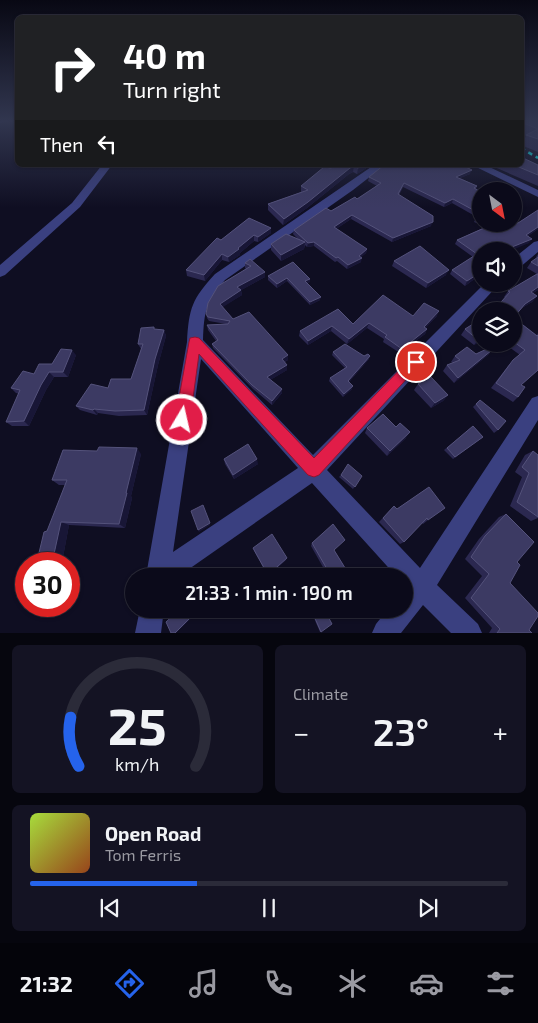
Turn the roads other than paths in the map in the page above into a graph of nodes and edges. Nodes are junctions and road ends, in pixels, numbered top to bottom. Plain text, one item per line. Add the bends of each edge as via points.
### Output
1 (105, 167) edge
2 (377, 167) edge
3 (481, 167) edge
4 (538, 194) edge
5 (538, 245) edge
6 (522, 258) edge
7 (0, 272) edge
8 (484, 292) edge
9 (195, 342) junction
10 (538, 404) edge
11 (314, 470) junction
12 (160, 568) edge
13 (171, 568) edge
14 (422, 587) junction
15 (150, 618) edge
16 (148, 633) edge
17 (385, 633) edge
18 (469, 633) edge

1 - 7 street via 76,204
2 - 9 street via 220,277 203,296 196,319
3 - 4 street
5 - 6 street
8 - 11 street
9 - 11 street
9 - 12 street
10 - 14 street
11 - 13 street
11 - 14 street
14 - 17 street
14 - 18 street
15 - 16 street

